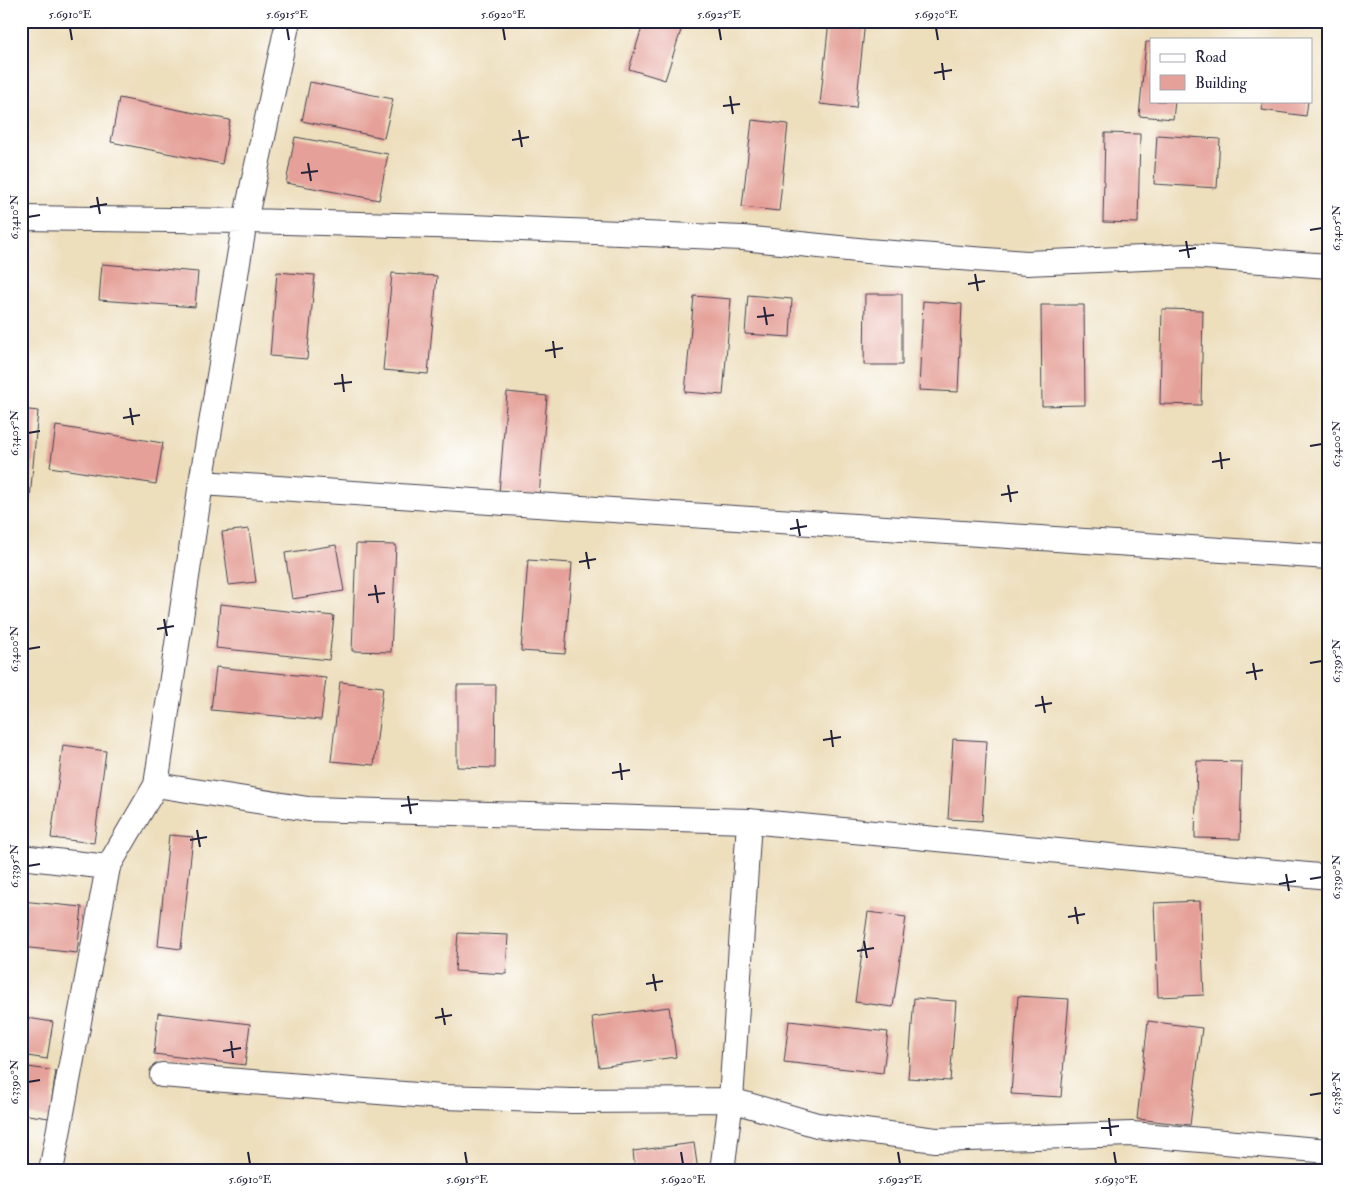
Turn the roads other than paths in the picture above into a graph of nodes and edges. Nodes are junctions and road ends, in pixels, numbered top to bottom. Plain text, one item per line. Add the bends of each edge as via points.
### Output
1 (288, 21) edge
2 (21, 218) edge
3 (245, 221) junction
4 (1329, 266) edge
5 (201, 483) junction
6 (1329, 558) edge
7 (156, 785) junction
8 (749, 821) junction
9 (21, 857) edge
10 (108, 867) junction
11 (1329, 877) edge
12 (162, 1076) dead end
13 (731, 1100) junction
14 (1329, 1151) edge
15 (51, 1171) edge
16 (722, 1171) edge

1 - 3 street
2 - 3 street
3 - 4 street via 743,238 1027,263 1190,256
3 - 5 street
5 - 6 street
5 - 7 street
7 - 8 street via 308,809
7 - 10 street
8 - 11 street
8 - 13 street
9 - 10 street
10 - 15 street
12 - 13 street via 442,1097
13 - 14 street via 817,1125 936,1140 1132,1134
13 - 16 street

